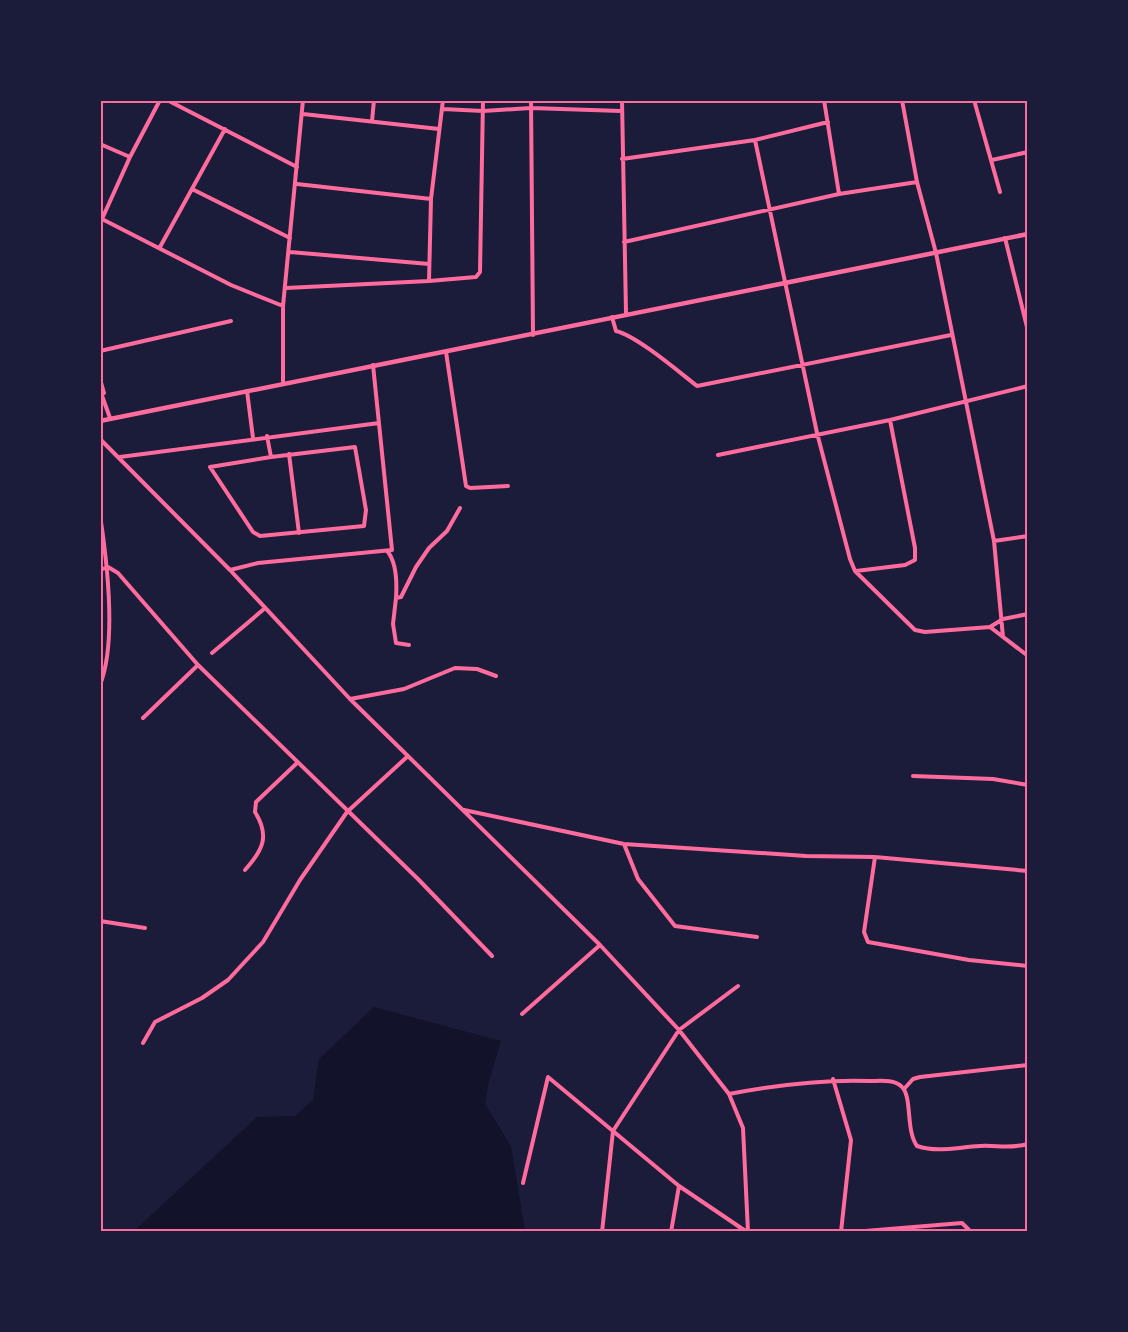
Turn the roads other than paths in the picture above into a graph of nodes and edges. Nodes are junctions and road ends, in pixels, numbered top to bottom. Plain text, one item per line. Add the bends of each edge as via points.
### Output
1 (160, 100) edge
2 (167, 100) edge
3 (303, 100) edge
4 (374, 100) edge
5 (443, 100) edge
6 (483, 100) edge
7 (531, 100) edge
8 (622, 100) edge
9 (824, 100) edge
10 (902, 100) edge
11 (974, 100) edge
12 (531, 108) junction
13 (443, 109) junction
14 (483, 111) junction
15 (621, 111) junction
16 (303, 114) junction
17 (372, 121) junction
18 (828, 122) junction
19 (225, 129) junction
20 (439, 129) junction
21 (755, 140) junction
22 (100, 144) edge
23 (1028, 152) edge
24 (130, 157) junction
25 (622, 159) junction
26 (992, 160) junction
27 (297, 167) junction
28 (917, 182) junction
29 (297, 184) junction
30 (192, 189) junction
31 (1000, 192) dead end
32 (839, 194) junction
33 (431, 199) junction
34 (770, 209) junction
35 (101, 218) edge
36 (1028, 234) edge
37 (290, 238) junction
38 (1005, 238) junction
39 (624, 242) junction
40 (160, 247) junction
41 (290, 252) junction
42 (936, 253) junction
43 (429, 264) junction
44 (429, 281) junction
45 (784, 285) junction
46 (286, 288) junction
47 (283, 306) junction
48 (626, 313) junction
49 (612, 316) junction
50 (231, 321) dead end
51 (1028, 331) edge
52 (533, 334) junction
53 (951, 335) junction
54 (100, 351) edge
55 (446, 352) junction
56 (373, 365) junction
57 (802, 367) junction
58 (100, 379) edge
59 (283, 382) junction
60 (1028, 386) edge
61 (100, 390) edge
62 (247, 390) junction
63 (105, 397) junction
64 (965, 402) junction
65 (110, 418) junction
66 (890, 420) junction
67 (100, 421) edge
68 (379, 423) junction
69 (817, 433) junction
70 (267, 436) junction
71 (253, 438) junction
72 (100, 439) edge
73 (289, 454) junction
74 (718, 455) dead end
75 (119, 457) junction
76 (271, 457) junction
77 (508, 486) dead end
78 (460, 508) dead end
79 (100, 515) edge
80 (298, 533) junction
81 (1028, 536) edge
82 (994, 541) junction
83 (388, 552) junction
84 (108, 567) junction
85 (100, 570) edge
86 (230, 570) junction
87 (855, 571) junction
88 (396, 598) junction
89 (264, 609) junction
90 (1028, 614) edge
91 (1003, 620) junction
92 (990, 627) junction
93 (1003, 637) junction
94 (409, 645) dead end
95 (212, 653) dead end
96 (1028, 657) edge
97 (198, 665) junction
98 (496, 676) dead end
99 (100, 685) edge
100 (350, 699) junction
101 (143, 718) dead end
102 (408, 756) junction
103 (297, 763) junction
104 (913, 776) dead end
105 (1028, 785) edge
106 (463, 810) junction
107 (346, 812) junction
108 (624, 843) junction
109 (874, 857) junction
110 (245, 870) dead end
111 (1028, 871) edge
112 (100, 921) edge
113 (145, 928) dead end
114 (758, 937) dead end
115 (600, 945) junction
116 (492, 956) dead end
117 (1028, 966) edge
118 (738, 986) dead end
119 (522, 1014) dead end
120 (679, 1030) junction
121 (144, 1043) dead end
122 (1028, 1065) edge
123 (833, 1079) junction
124 (904, 1089) junction
125 (729, 1094) junction
126 (613, 1131) junction
127 (1028, 1144) edge
128 (523, 1183) dead end
129 (679, 1186) junction
130 (602, 1232) edge
131 (671, 1232) edge
132 (748, 1232) edge
133 (841, 1232) edge
134 (853, 1232) edge
135 (971, 1232) edge

1 - 24 street
2 - 19 street
3 - 16 street
4 - 17 street
5 - 13 street
6 - 14 street
7 - 12 street
8 - 15 street
9 - 18 street
10 - 28 street
11 - 26 street
12 - 14 street
12 - 15 street
12 - 52 street
13 - 14 street
13 - 20 street
14 - 44 street via 480,272 476,278
15 - 25 street
16 - 17 street
16 - 27 street
17 - 20 street
18 - 21 street
18 - 32 street
19 - 27 street
19 - 30 street
20 - 33 street
21 - 25 street
21 - 34 street
22 - 24 street
23 - 26 street
24 - 35 street
25 - 39 street
26 - 31 street
27 - 29 street
28 - 32 street
28 - 42 street
29 - 33 street
29 - 37 street
30 - 37 street
30 - 40 street
32 - 34 street
33 - 43 street
34 - 39 street
34 - 45 street
35 - 40 street
36 - 38 street
37 - 41 street
38 - 42 street
38 - 51 street
39 - 48 street
40 - 47 street via 231,285
41 - 43 street
41 - 46 street
42 - 45 street
42 - 53 street
43 - 44 street
44 - 46 street
45 - 48 street
45 - 57 street
46 - 47 street
47 - 59 street
48 - 49 street
49 - 52 street
49 - 57 street via 616,331 662,358 697,386
50 - 54 street
52 - 55 street
53 - 57 street
53 - 64 street
55 - 56 street
55 - 77 street via 466,486
56 - 59 street
56 - 68 street
57 - 69 street
58 - 63 street
59 - 62 street
60 - 64 street
61 - 63 street
62 - 65 street
62 - 71 street
63 - 65 street
64 - 66 street
64 - 82 street
65 - 67 street
66 - 69 street
66 - 87 street via 915,560 905,565
68 - 70 street
68 - 83 street via 393,546
69 - 74 street
69 - 87 street
70 - 71 street
70 - 76 street
71 - 75 street
72 - 75 street
73 - 76 street
73 - 80 street
73 - 80 street via 355,447 366,510 364,526
75 - 86 street
76 - 80 street via 210,467 253,532 260,536
78 - 88 street via 447,531 416,567 406,590
79 - 84 street
81 - 82 street
82 - 91 street
83 - 86 street via 258,563
83 - 88 street via 396,576
84 - 85 street
84 - 97 street via 118,573
84 - 99 street via 108,647
86 - 89 street
87 - 92 street via 915,630
88 - 94 street via 396,643
89 - 95 street
89 - 100 street
90 - 91 street
91 - 92 street
91 - 93 street
92 - 93 street
93 - 96 street
97 - 101 street
97 - 103 street
98 - 100 street via 477,669 455,668 404,689
100 - 102 street
102 - 106 street
102 - 107 street
103 - 107 street
103 - 110 street via 256,802 255,812 264,833 259,851
104 - 105 street via 993,779
106 - 108 street
106 - 115 street
107 - 116 street
107 - 121 street via 263,942 228,980 155,1022
108 - 109 street
108 - 114 street via 638,879 675,926
109 - 111 street
109 - 117 street via 864,932 868,942
112 - 113 street
115 - 119 street
115 - 120 street
118 - 120 street
120 - 125 street
120 - 126 street
122 - 124 street via 920,1077
123 - 124 street via 892,1082
123 - 125 street
123 - 133 street via 851,1140
124 - 127 street via 909,1129 918,1146 930,1151
125 - 132 street via 742,1128
126 - 128 street via 548,1077
126 - 129 street
126 - 130 street
129 - 131 street
129 - 132 street
134 - 135 street via 962,1223

